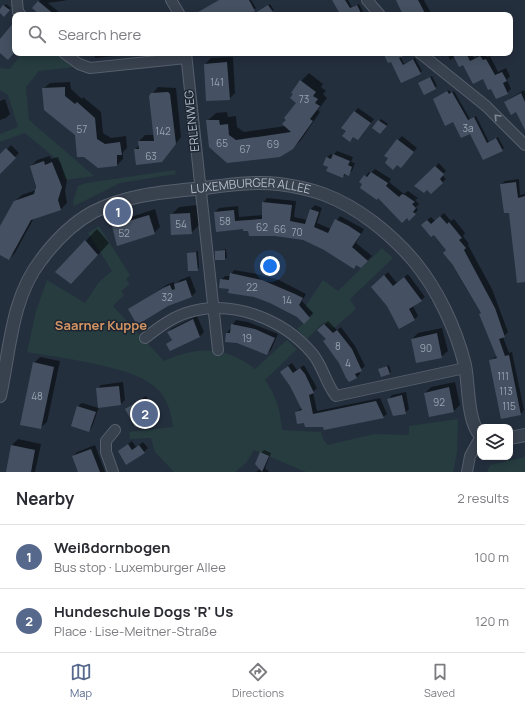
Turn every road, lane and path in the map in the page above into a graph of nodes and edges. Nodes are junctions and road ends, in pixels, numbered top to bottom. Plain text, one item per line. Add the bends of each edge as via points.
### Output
1 (16, 0) edge
2 (172, 0) edge
3 (367, 0) edge
4 (18, 12) edge
5 (178, 12) edge
6 (377, 12) edge
7 (68, 56) edge
8 (179, 56) edge
9 (186, 56) edge
10 (424, 56) edge
11 (525, 145) edge
12 (200, 188) junction
13 (212, 308) junction
14 (145, 338) dead end
15 (218, 350) dead end
16 (466, 368) junction
17 (0, 396) edge
18 (115, 430) dead end
19 (477, 431) edge
20 (525, 435) edge
21 (513, 437) edge
22 (477, 443) edge
23 (114, 472) edge
24 (468, 472) edge

1 - 4 street
2 - 5 street
3 - 6 street
7 - 8 street via 90,68
9 - 12 street, ERLENWEG
11 -> 10 street via 486,106
12 - 13 street, ERLENWEG
12 - 16 street, LUXEMBURGER ALLEE via 277,184 302,188 342,202 368,219 398,244 429,282 454,330
12 - 17 street, LUXEMBURGER ALLEE via 145,194 126,199 94,212 59,238 39,261 17,307
13 - 14 street via 187,313 164,323
13 - 15 street, ERLENWEG
13 - 16 street via 255,314 286,328 301,340 313,355 325,372 331,390 336,396
16 - 19 street, LUXEMBURGER ALLEE via 473,421
18 - 23 street via 106,441 106,452
20 - 21 street
22 - 24 street via 470,456

